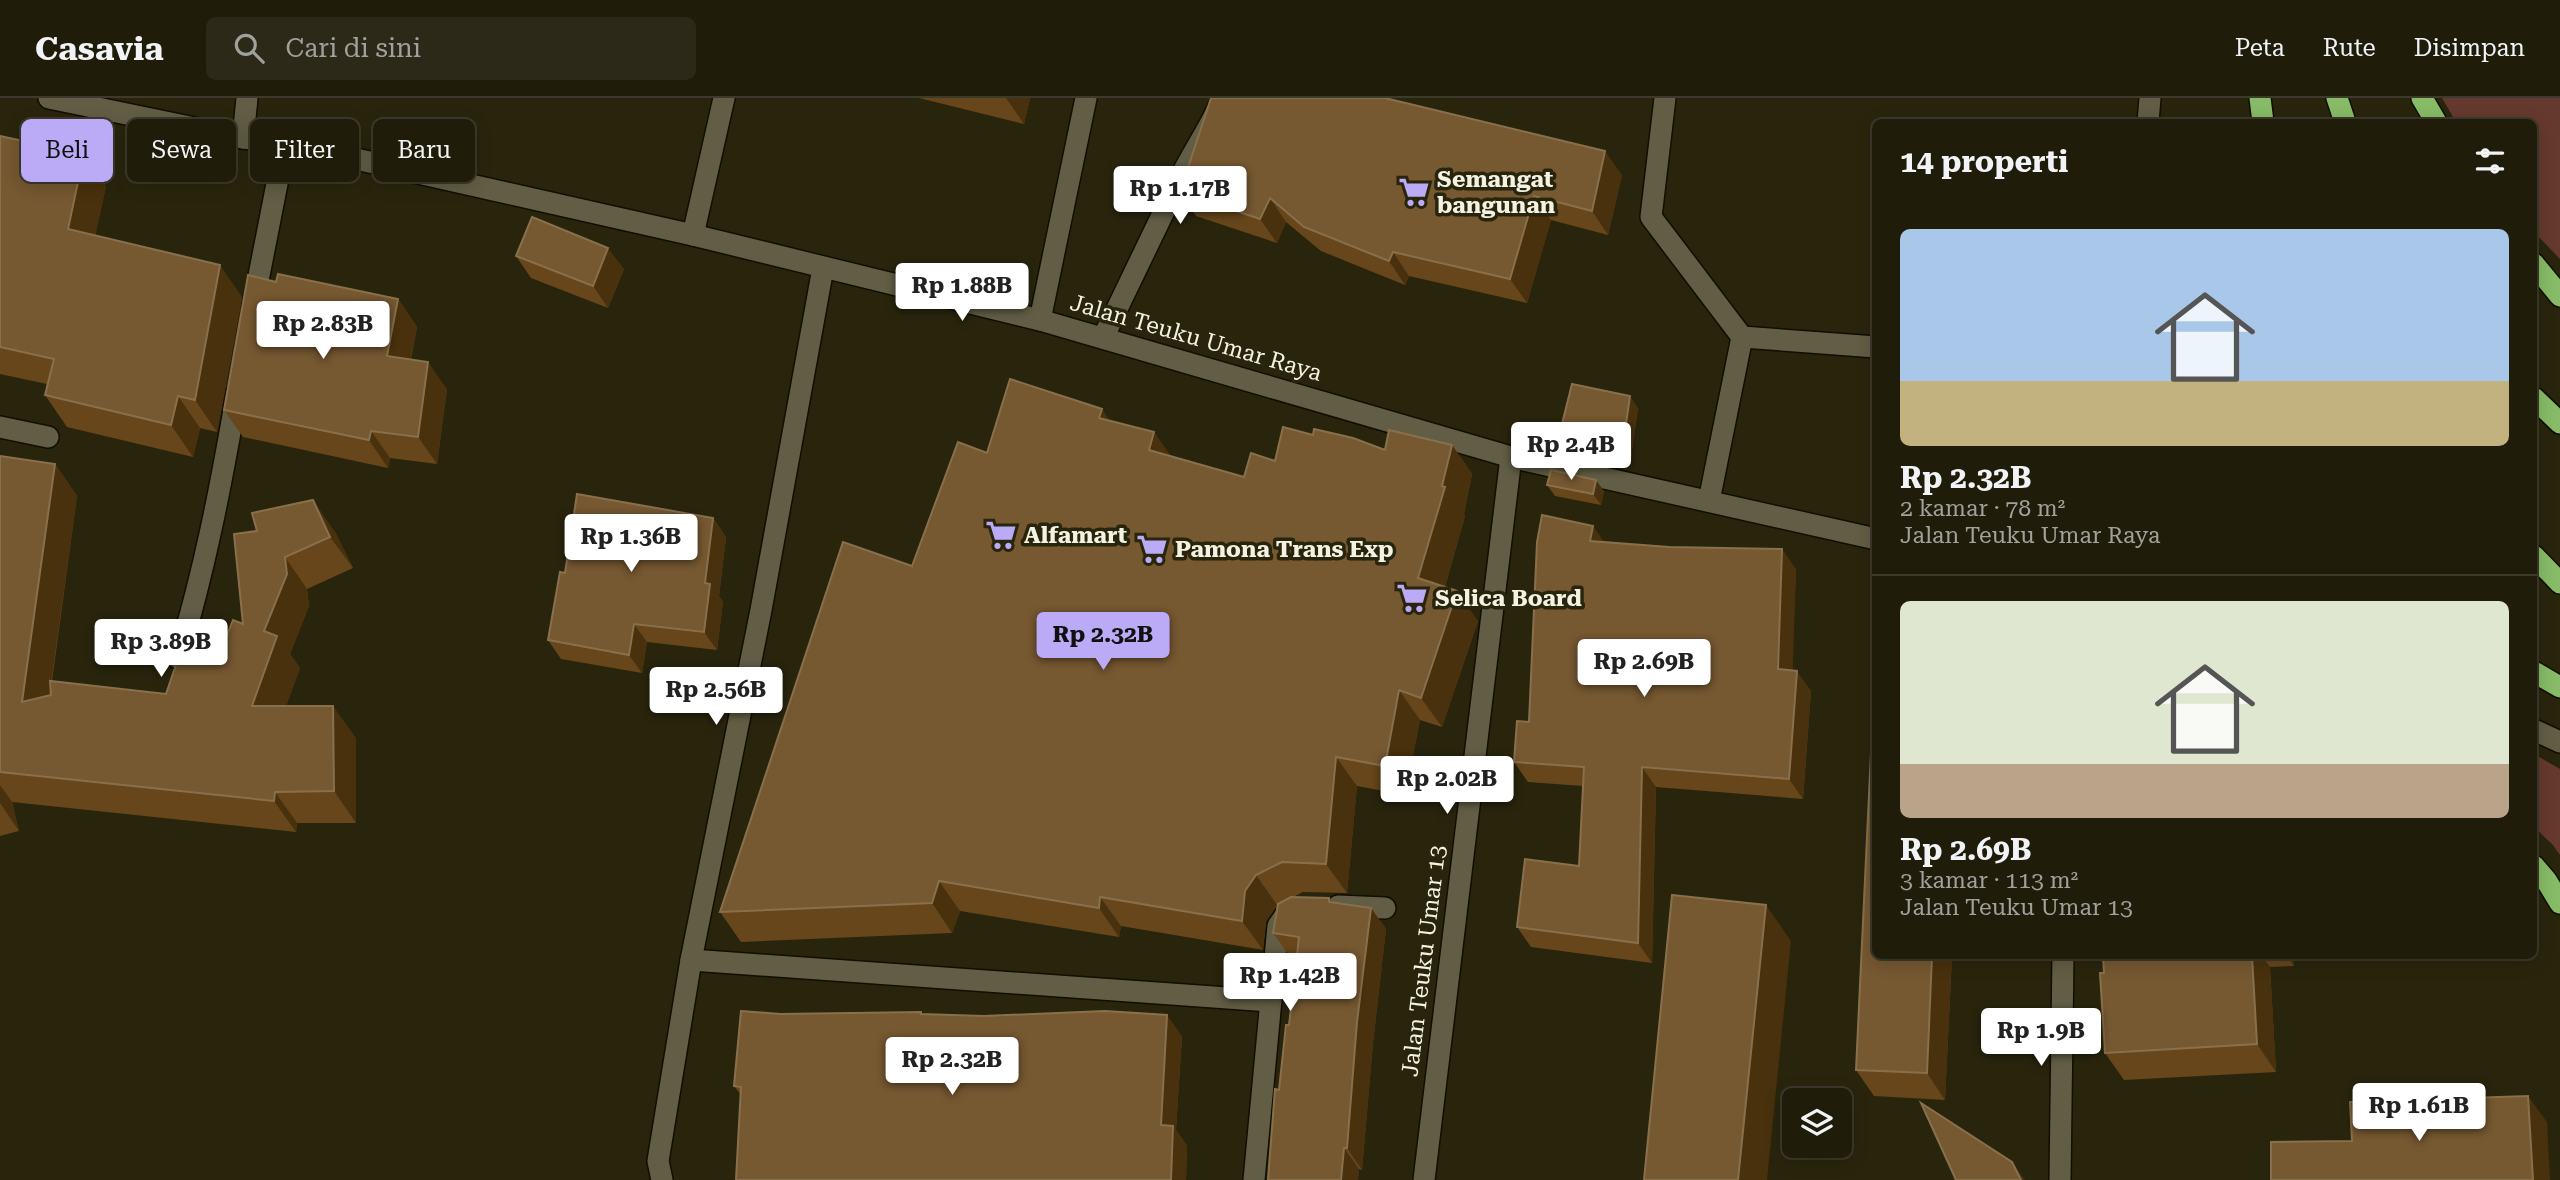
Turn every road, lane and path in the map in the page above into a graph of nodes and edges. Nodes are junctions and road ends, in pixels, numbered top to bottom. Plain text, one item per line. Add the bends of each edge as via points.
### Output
1 (49, 98) edge
2 (247, 98) edge
3 (724, 98) edge
4 (1086, 98) edge
5 (1223, 98) edge
6 (1665, 98) edge
7 (2150, 98) edge
8 (2260, 98) edge
9 (2337, 98) edge
10 (2422, 98) edge
11 (2148, 119) edge
12 (2263, 119) edge
13 (2345, 119) edge
14 (2433, 119) edge
15 (243, 138) junction
16 (250, 139) edge
17 (359, 161) edge
18 (278, 182) edge
19 (693, 235) junction
20 (823, 268) junction
21 (2537, 268) edge
22 (2560, 296) edge
23 (1040, 320) junction
24 (251, 321) edge
25 (1742, 337) junction
26 (1104, 338) junction
27 (1872, 347) edge
28 (240, 375) edge
29 (2537, 401) edge
30 (2560, 423) edge
31 (0, 427) edge
32 (48, 436) dead end
33 (1511, 457) junction
34 (1709, 501) junction
35 (1872, 537) edge
36 (2537, 559) edge
37 (2560, 583) edge
38 (178, 658) edge
39 (2537, 675) edge
40 (2560, 687) edge
41 (2537, 731) edge
42 (2560, 742) edge
43 (2537, 870) edge
44 (2560, 903) edge
45 (1384, 908) dead end
46 (2063, 959) edge
47 (691, 960) junction
48 (1270, 1001) junction
49 (662, 1180) edge
50 (1254, 1180) edge
51 (1424, 1180) edge
52 (2060, 1180) edge

1 - 15 street, Jalan Teuku Umar Raya
2 - 15 street
3 - 19 street
4 - 23 street
5 - 26 street
6 - 25 street via 1651,217
7 - 11 street
8 - 12 highway
9 - 13 highway
10 - 14 highway
15 - 16 street, Jalan Teuku Umar Raya
17 - 19 street, Jalan Teuku Umar Raya
18 - 24 street
19 - 20 street, Jalan Teuku Umar Raya
20 - 23 street, Jalan Teuku Umar Raya
20 - 47 street
21 - 22 highway
23 - 26 street, Jalan Teuku Umar Raya
25 - 27 street
25 - 34 street
26 - 33 street, Jalan Teuku Umar Raya
28 - 38 street via 218,507
29 - 30 highway
31 - 32 street
33 - 34 street, Jalan Teuku Umar Raya
33 - 51 street, Jalan Teuku Umar 13
34 - 35 street, Jalan Teuku Umar Raya
36 - 37 highway
39 - 40 highway
41 - 42 street
43 - 44 highway
45 - 48 street via 1310,905 1283,916
46 - 52 street
47 - 48 street
47 - 49 street via 659,1161
48 - 50 street

